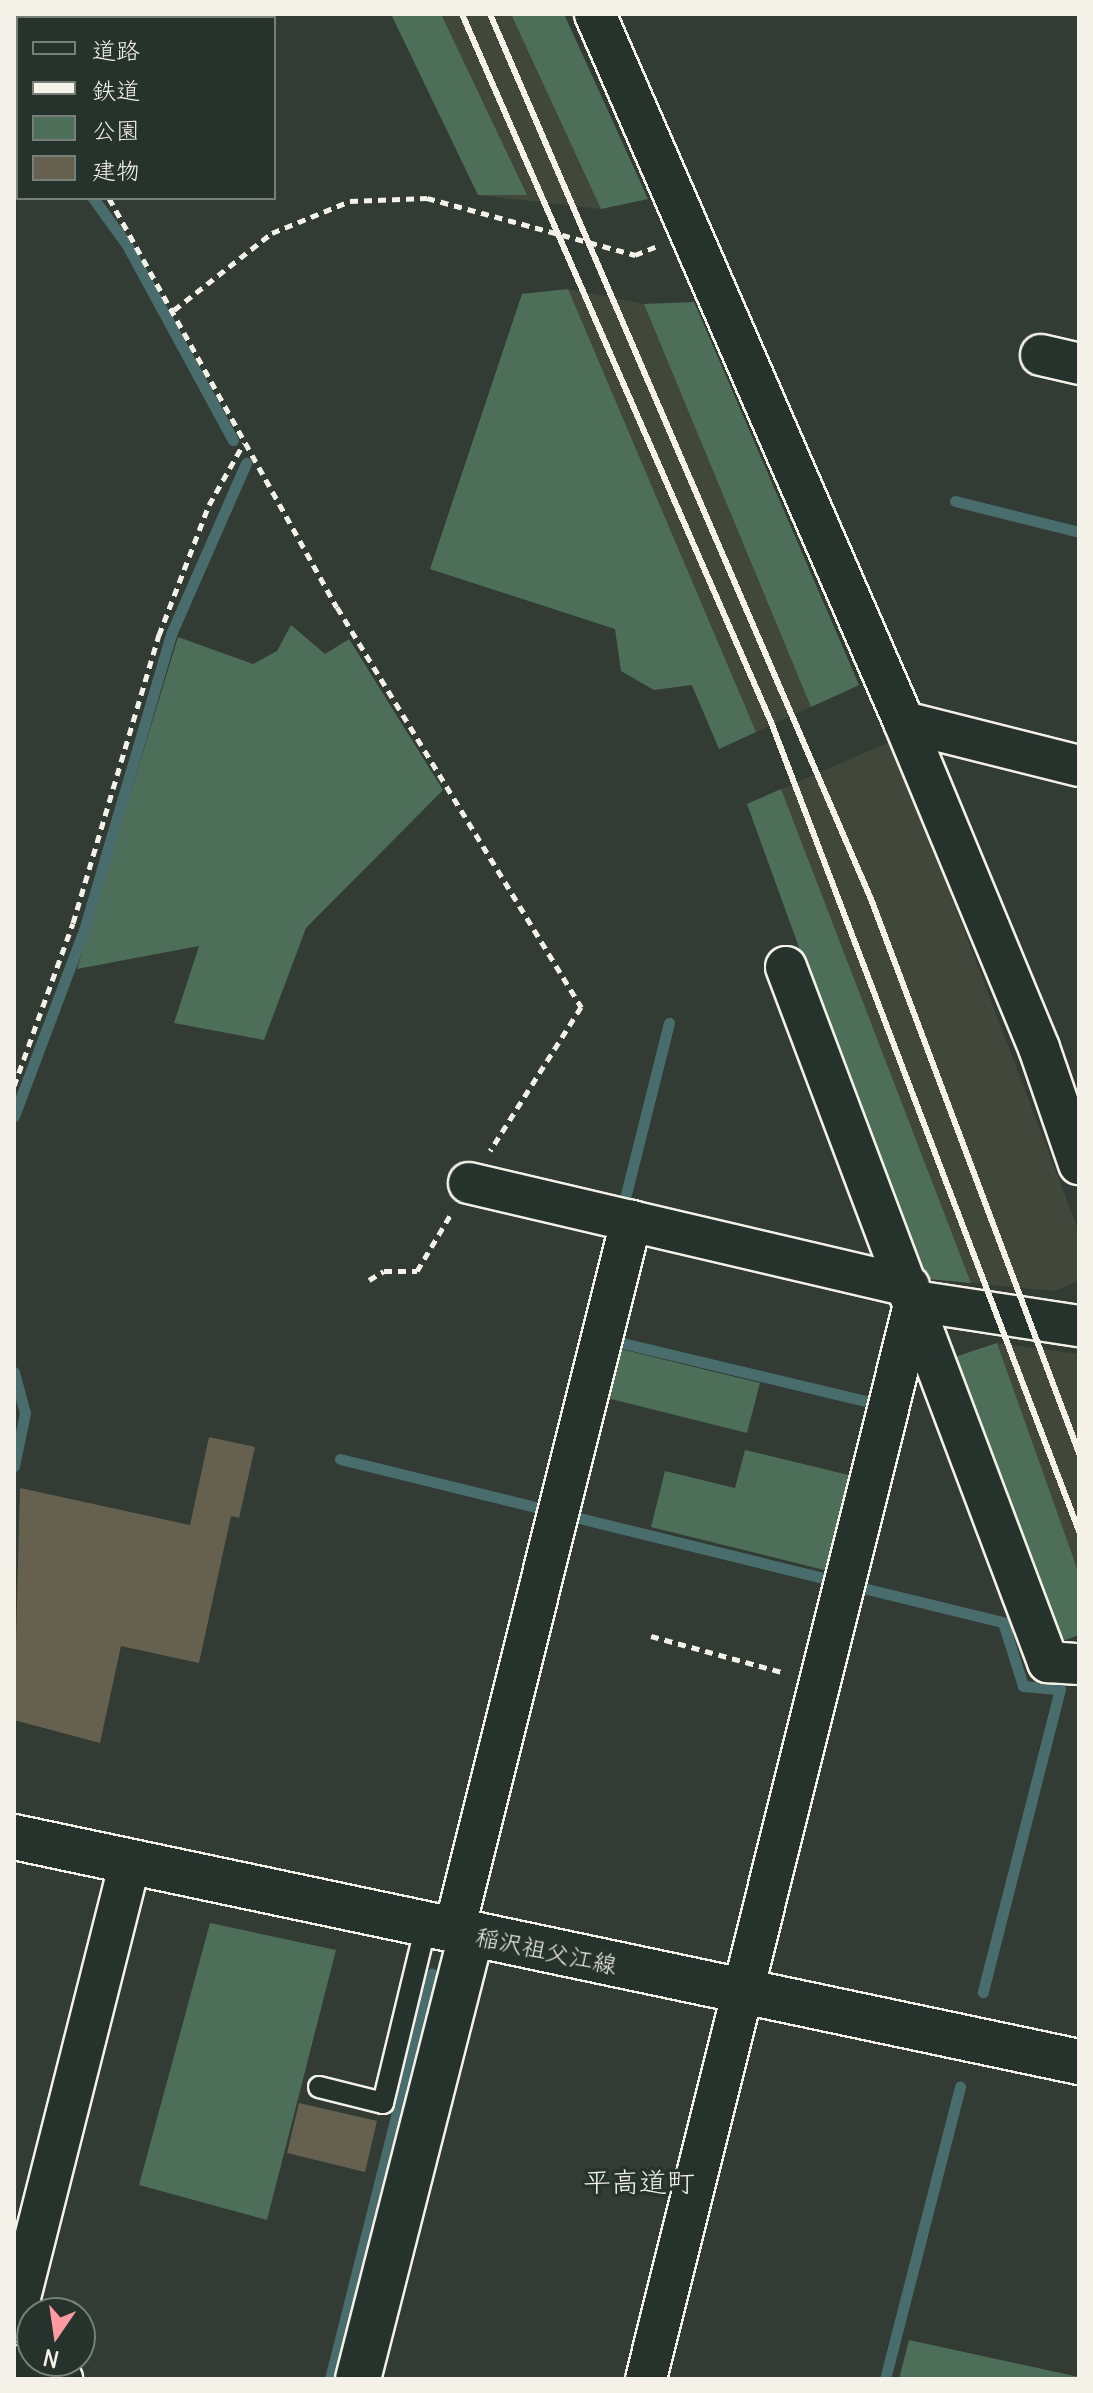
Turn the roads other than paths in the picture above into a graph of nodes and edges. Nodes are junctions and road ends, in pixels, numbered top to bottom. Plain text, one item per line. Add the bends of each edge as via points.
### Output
1 (595, 14) edge
2 (904, 722) junction
3 (1079, 766) edge
4 (786, 967) dead end
5 (1039, 1048) junction
6 (1079, 1058) edge
7 (1079, 1164) edge
8 (469, 1183) road end
9 (631, 1221) junction
10 (912, 1294) junction
11 (1079, 1326) edge
12 (1079, 1664) edge
13 (14, 1837) edge
14 (130, 1862) junction
15 (450, 1931) junction
16 (745, 1992) junction
17 (1079, 2062) edge
18 (319, 2087) dead end
19 (14, 2321) edge
20 (14, 2366) edge
21 (62, 2379) edge
22 (358, 2379) edge
23 (646, 2379) edge

1 - 2 street
2 - 3 street
2 - 5 street
4 - 10 street
5 - 6 street
5 - 7 street
8 - 9 street
9 - 10 street
9 - 15 street
10 - 11 street
10 - 12 street via 1048,1662
10 - 16 street via 823,1684
13 - 14 main road, 稲沢祖父江線
14 - 15 main road, 稲沢祖父江線
14 - 19 street
15 - 16 main road, 稲沢祖父江線
15 - 18 lane via 383,2103
15 - 22 main road
16 - 17 main road, 稲沢祖父江線
16 - 23 street
20 - 21 street

